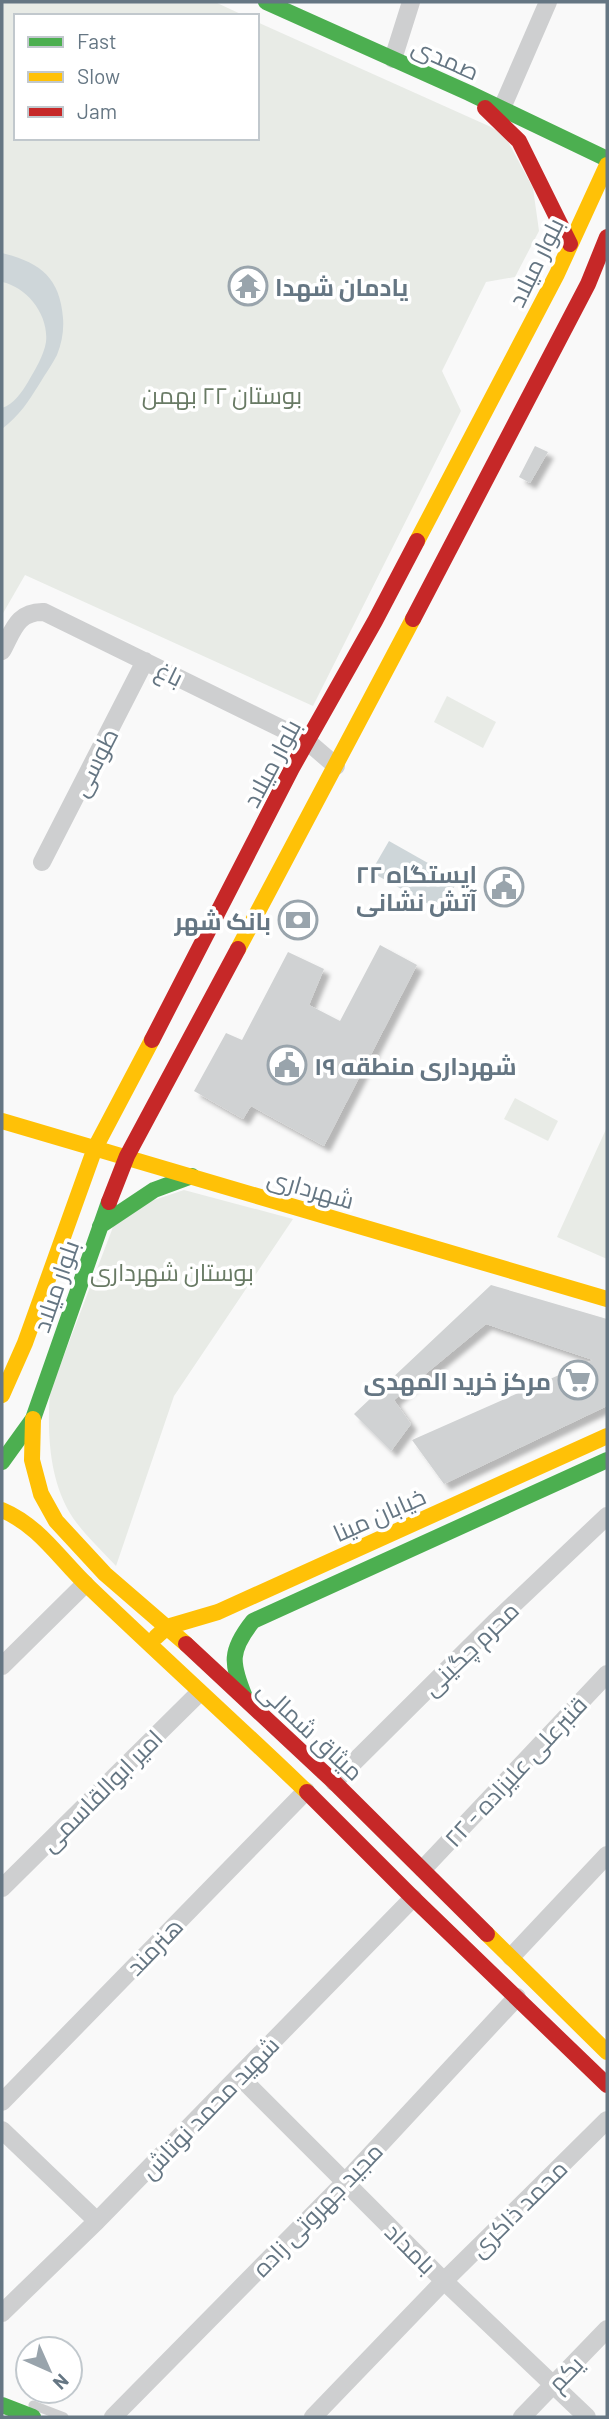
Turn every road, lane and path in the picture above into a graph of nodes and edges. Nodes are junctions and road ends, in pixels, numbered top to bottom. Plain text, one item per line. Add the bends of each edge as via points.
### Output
1 (266, 2) edge
2 (411, 2) edge
3 (548, 2) edge
4 (393, 59) junction
5 (468, 93) junction
6 (502, 108) junction
7 (607, 159) edge
8 (607, 165) edge
9 (607, 237) edge
10 (570, 244) junction
11 (602, 260) edge
12 (409, 555) junction
13 (437, 570) junction
14 (2, 652) edge
15 (145, 662) junction
16 (307, 741) junction
17 (336, 765) junction
18 (42, 862) dead end
19 (2, 1121) edge
20 (95, 1148) junction
21 (127, 1156) junction
22 (192, 1176) junction
23 (100, 1226) junction
24 (607, 1299) edge
25 (2, 1395) edge
26 (33, 1419) junction
27 (607, 1436) edge
28 (607, 1460) edge
29 (2, 1462) edge
30 (2, 1510) edge
31 (607, 1516) edge
32 (85, 1584) junction
33 (167, 1627) junction
34 (149, 1645) junction
35 (2, 1665) edge
36 (607, 1674) edge
37 (199, 1693) junction
38 (247, 1702) junction
39 (334, 1782) junction
40 (306, 1791) junction
41 (607, 1855) edge
42 (423, 1869) junction
43 (2, 1888) edge
44 (413, 1898) junction
45 (511, 1956) junction
46 (517, 1997) junction
47 (607, 2052) edge
48 (239, 2076) junction
49 (607, 2085) edge
50 (2, 2102) edge
51 (607, 2120) edge
52 (2, 2130) edge
53 (346, 2182) junction
54 (97, 2221) junction
55 (444, 2281) junction
56 (2, 2313) edge
57 (607, 2329) edge
58 (552, 2386) junction
59 (2, 2405) edge
60 (30, 2410) edge
61 (64, 2417) edge
62 (113, 2417) edge
63 (313, 2417) edge
64 (522, 2417) edge
65 (586, 2417) edge

1 - 4 main road, صمدی
2 - 4 street
3 - 6 street
4 - 5 main road, صمدی
5 - 6 main road, صمدی
5 - 10 main road via 519,141
6 - 7 main road, صمدی
8 - 10 main road, بلوار میلاد
9 - 11 main road, بلوار میلاد
10 - 12 main road, بلوار میلاد
11 - 13 main road, بلوار میلاد
12 - 13 main road
12 - 16 main road, بلوار میلاد
13 - 17 main road, بلوار میلاد
14 - 15 street, باغ via 19,621 31,612 44,612
15 - 16 street, باغ
15 - 18 street, طوسی
16 - 17 street, باغ
16 - 20 main road, بلوار میلاد
17 - 21 main road, بلوار میلاد
19 - 20 main road, شهرداری
20 - 21 main road, شهرداری
20 - 25 main road, بلوار میلاد
21 - 22 main road, شهرداری
21 - 23 main road, بلوار میلاد
22 - 23 main road via 143,1194
22 - 24 main road, شهرداری
23 - 26 main road, بلوار میلاد
26 - 29 main road
26 - 33 main road, میثاق شمالی via 32,1460 41,1494 56,1521 105,1574
27 - 33 main road, خیابان مینا via 218,1612
28 - 38 main road, خیابان مینا via 253,1621 233,1648 233,1668
30 - 32 main road, میثاق شمالی via 36,1530
31 - 39 street, محرم چگینی
32 - 34 main road, میثاق شمالی
32 - 35 street
33 - 34 main road
33 - 38 main road, میثاق شمالی
34 - 37 main road, میثاق شمالی
36 - 42 street, قنبرعلی علیزاده - ۲۲
37 - 40 main road, میثاق شمالی
37 - 43 street, امیر ابوالقاسمی
38 - 39 main road, میثاق شمالی
39 - 42 main road, میثاق شمالی
40 - 44 main road, میثاق شمالی
40 - 50 street, هنرمند
41 - 45 street
42 - 45 main road, میثاق شمالی
44 - 46 main road, میثاق شمالی
44 - 48 street, شهید محمد نوتاش
45 - 47 main road, میثاق شمالی
46 - 49 main road, میثاق شمالی
46 - 53 street, مجید جهروتی زاده
48 - 53 street, بامداد
48 - 54 street, شهید محمد نوتاش
51 - 55 street, محمد ذاکری
52 - 54 street
53 - 55 street, بامداد
53 - 62 street, مجید جهروتی زاده
54 - 56 street, شهید محمد نوتاش
55 - 58 street, بامداد
55 - 63 street, محمد ذاکری
57 - 58 street, یکم
58 - 64 street, یکم
58 - 65 street, بامداد
59 - 60 main road
60 - 61 lane

